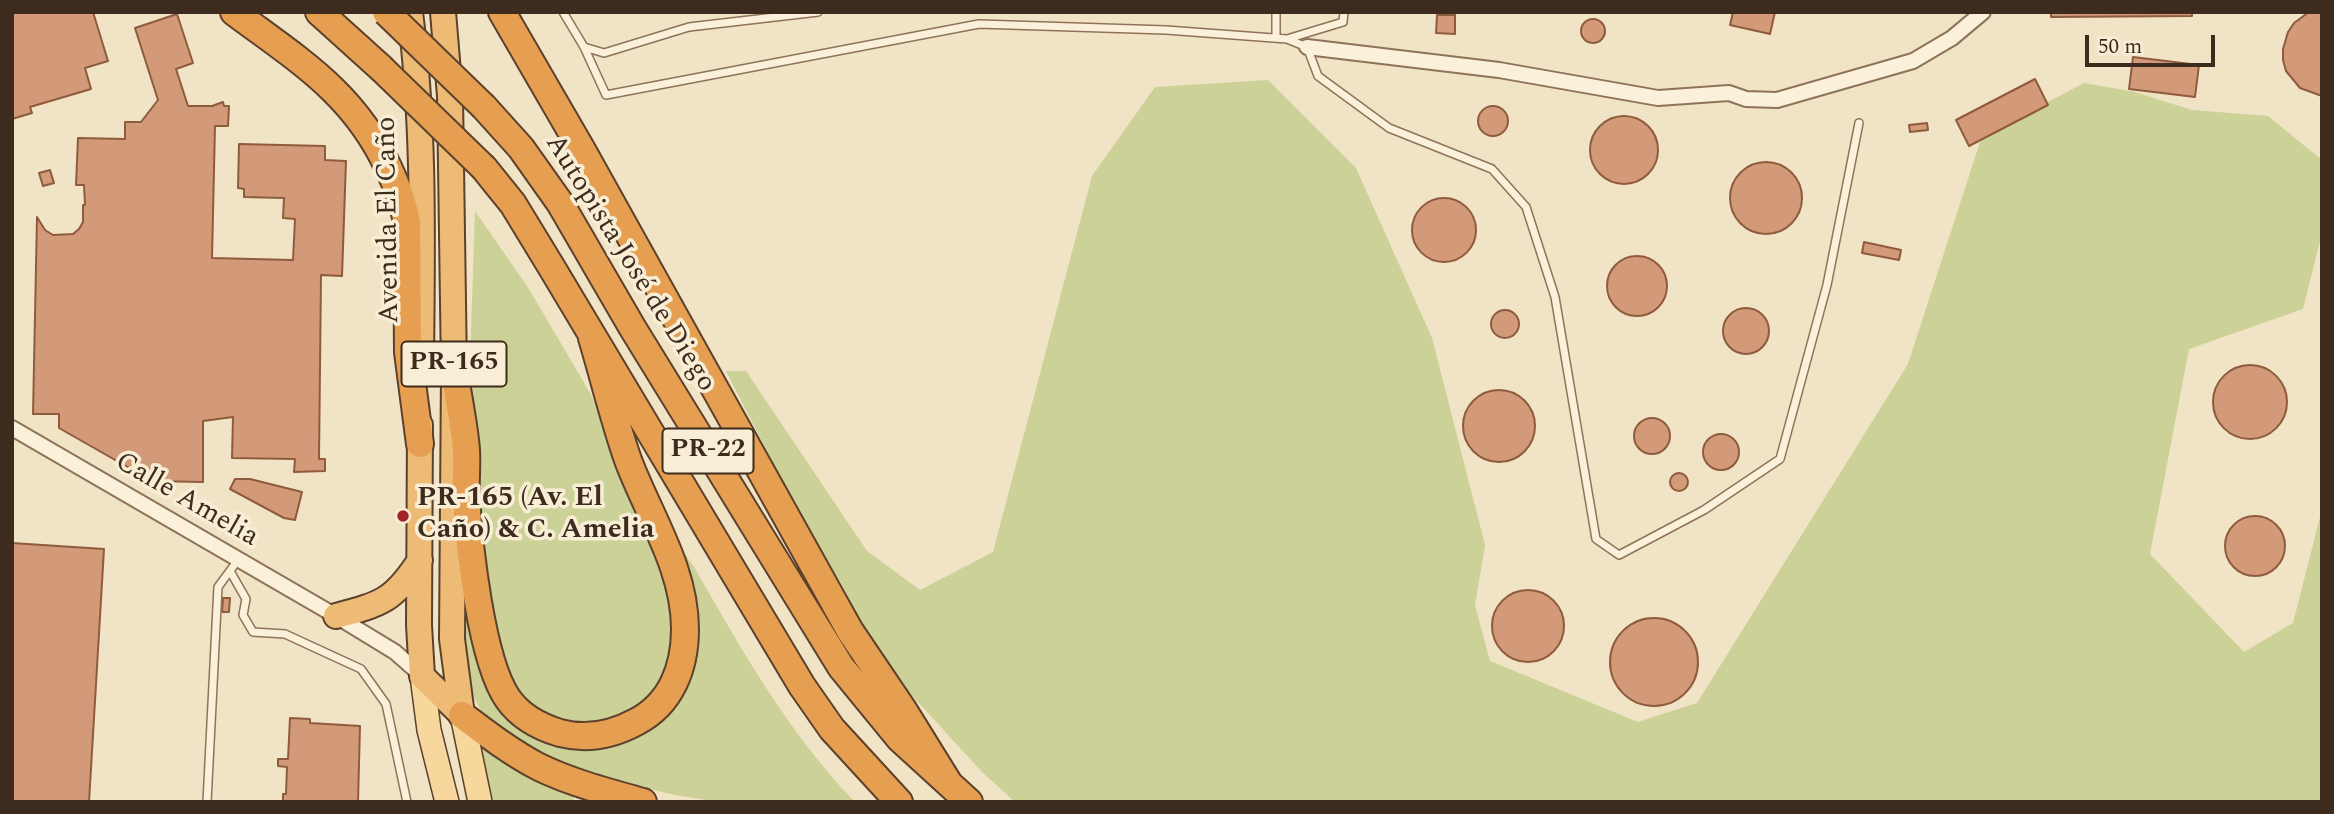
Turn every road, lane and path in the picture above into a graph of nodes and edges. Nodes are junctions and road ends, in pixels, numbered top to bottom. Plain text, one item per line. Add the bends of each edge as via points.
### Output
1 (234, 12) edge
2 (319, 12) edge
3 (386, 12) edge
4 (410, 12) edge
5 (443, 12) edge
6 (502, 12) edge
7 (563, 12) edge
8 (818, 12) edge
9 (1276, 12) edge
10 (1344, 12) edge
11 (1983, 12) edge
12 (1276, 38) junction
13 (1287, 39) junction
14 (584, 47) junction
15 (1307, 47) junction
16 (1859, 123) dead end
17 (592, 338) junction
18 (454, 371) junction
19 (12, 428) edge
20 (420, 444) junction
21 (419, 560) junction
22 (234, 565) junction
23 (336, 616) junction
24 (422, 676) junction
25 (463, 715) junction
26 (948, 782) junction
27 (207, 802) edge
28 (408, 802) edge
29 (447, 802) edge
30 (480, 802) edge
31 (642, 802) edge
32 (899, 802) edge
33 (969, 802) edge

1 - 20 highway via 320,75 342,97 373,138 394,180 407,223 408,352
2 - 17 highway, PR-22, bridge via 484,169 513,204
3 - 26 highway, Autopista José de Diego / PR-22, bridge via 521,148 560,203 841,667 900,739
4 - 20 highway, Avenida El Caño / PR-165 via 422,213
5 - 18 highway, PR-165 via 450,96
6 - 26 highway via 850,631
7 - 14 lane
8 - 14 lane via 689,27 604,53
9 - 12 lane
10 - 13 lane via 1343,22
11 - 15 street via 1952,38 1913,61 1777,100 1729,93 1658,98 1486,68
12 - 13 lane
12 - 14 lane via 979,24 606,95
13 - 15 lane
15 - 16 lane via 1318,76 1389,128 1492,169 1526,207 1555,297 1596,539 1619,555 1703,510 1780,458 1828,285
17 - 18 highway via 629,460 678,578 685,616 684,648 673,687 653,713 613,733 576,737 543,728 508,699 493,668 473,559 466,448
17 - 32 highway, PR-22 via 802,686 832,729
18 - 25 highway, PR-165 via 452,639
19 - 22 street, Calle Amelia
20 - 21 highway, Avenida El Caño / PR-165
21 - 23 highway via 404,585 377,605
21 - 24 highway, Avenida El Caño / PR-165
22 - 23 street, Calle Amelia
22 - 27 lane via 218,587
22 - 28 lane via 246,599 243,615 253,632 285,634 361,669 386,704
23 - 24 street, Calle Amelia via 395,652
24 - 25 highway
24 - 29 main road, Avenida El Caño / PR-165 via 429,730
25 - 30 main road, PR-165
25 - 31 highway via 539,767
26 - 33 highway, Autopista José de Diego / PR-22

